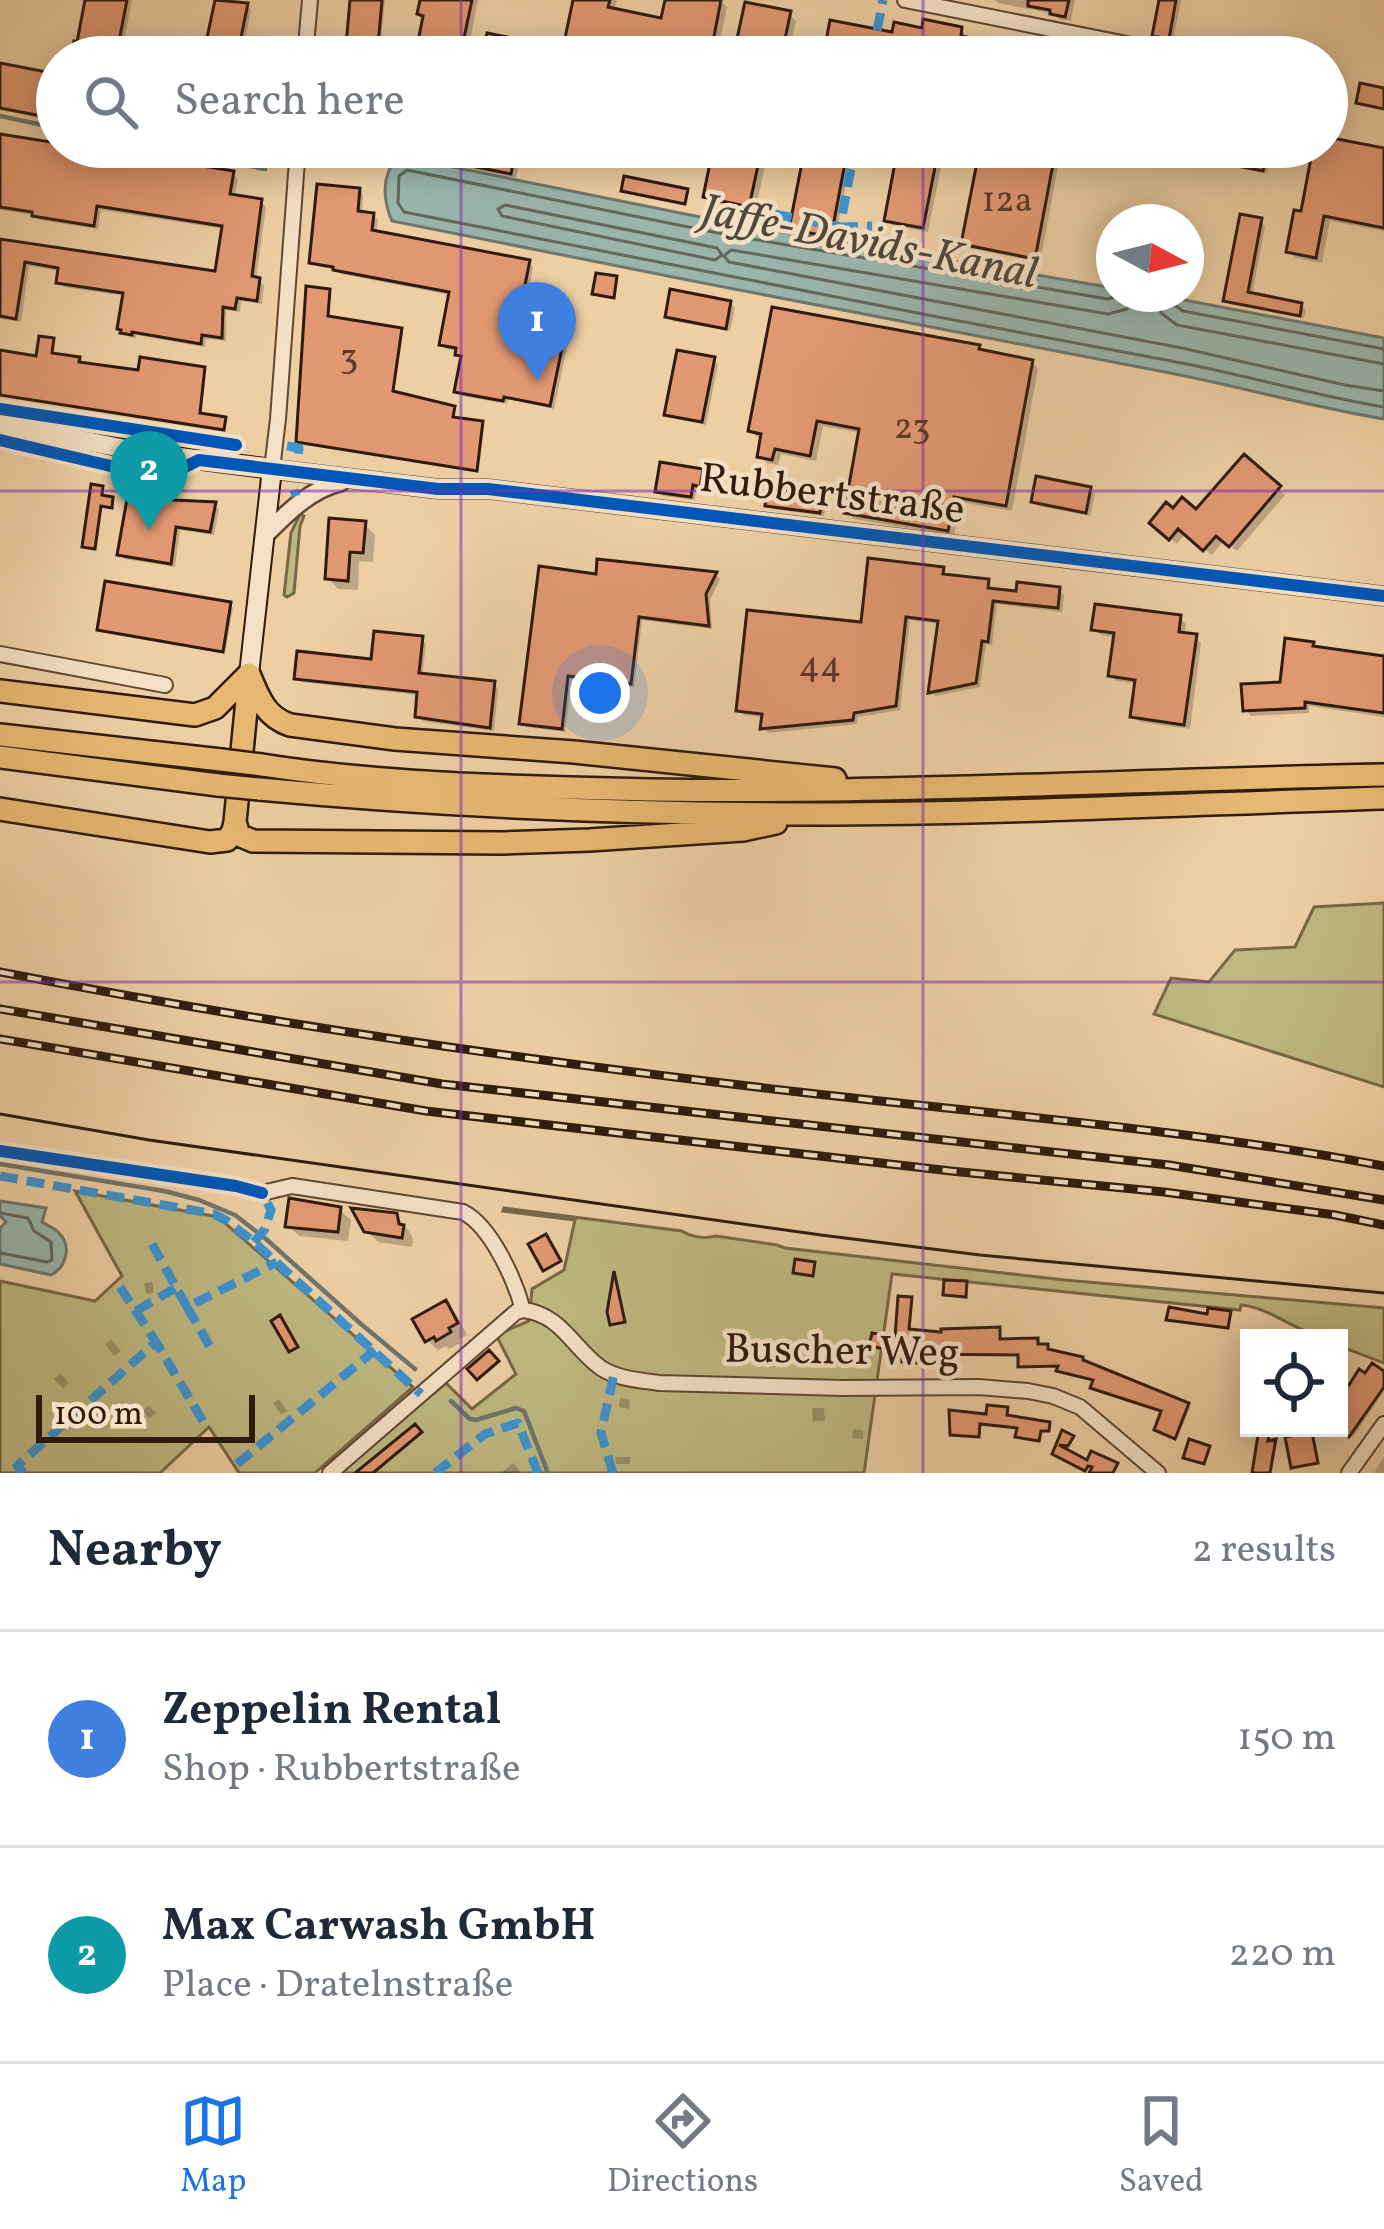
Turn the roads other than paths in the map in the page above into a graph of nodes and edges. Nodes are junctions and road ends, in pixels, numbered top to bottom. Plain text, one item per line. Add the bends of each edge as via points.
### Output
1 (310, 0) edge
2 (904, 0) edge
3 (307, 36) edge
4 (1086, 36) edge
5 (296, 168) edge
6 (0, 424) edge
7 (272, 470) junction
8 (353, 479) junction
9 (264, 536) junction
10 (1384, 596) edge
11 (0, 654) edge
12 (249, 674) junction
13 (165, 685) dead end
14 (0, 691) edge
15 (0, 735) edge
16 (0, 757) edge
17 (1384, 775) edge
18 (867, 788) junction
19 (1384, 798) edge
20 (0, 809) edge
21 (818, 814) junction
22 (235, 822) junction
23 (262, 1192) dead end
24 (524, 1310) junction
25 (1384, 1424) edge
26 (330, 1473) edge
27 (1158, 1473) edge
28 (1349, 1473) edge

1 - 3 street
2 - 4 street
5 - 7 street
6 - 7 main road
7 - 8 street, Rubbertstraße
7 - 9 main road
8 - 9 street via 309,495
8 - 10 street, Rubbertstraße via 488,488
9 - 12 main road
11 - 13 street
12 - 14 highway via 215,708 195,715
12 - 18 highway via 267,711 296,726 790,773
12 - 22 highway
15 - 18 highway, bridge via 422,781
16 - 21 highway, bridge via 356,798
17 - 18 highway
19 - 21 highway
20 - 22 highway via 215,842 227,839
21 - 22 highway via 743,830 503,843 259,842 243,838
23 - 24 street via 292,1186 463,1212 483,1227
24 - 26 street
24 - 27 street, Buscher Weg via 546,1315 602,1368 642,1381 979,1387 1053,1396 1080,1407
25 - 28 street

